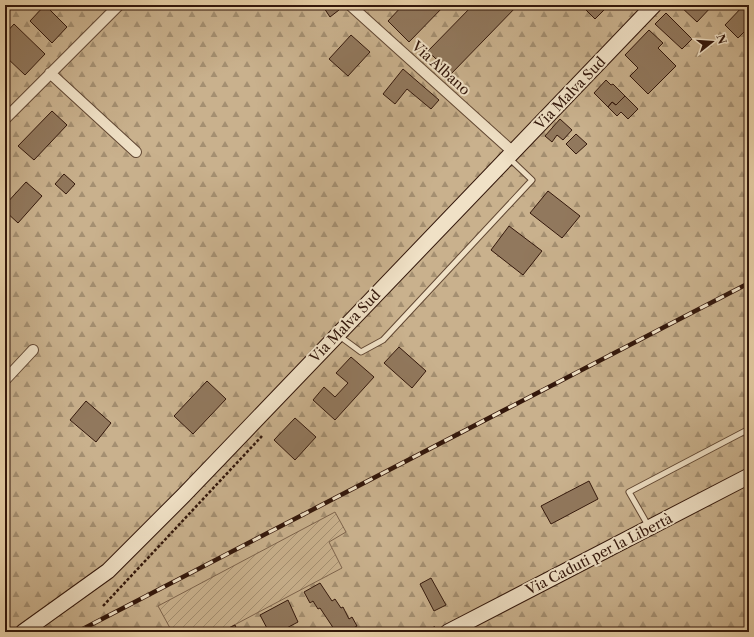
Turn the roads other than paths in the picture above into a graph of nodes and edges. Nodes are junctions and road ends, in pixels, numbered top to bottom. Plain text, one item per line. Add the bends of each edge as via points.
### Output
1 (119, 5) edge
2 (350, 5) edge
3 (654, 5) edge
4 (50, 73) junction
5 (5, 119) edge
6 (136, 152) dead end
7 (510, 154) junction
8 (337, 335) junction
9 (33, 350) dead end
10 (5, 380) edge
11 (749, 430) edge
12 (749, 476) edge
13 (650, 527) junction
14 (23, 632) edge
15 (448, 632) edge

1 - 4 street
2 - 7 street, Via Albano
3 - 7 street, Via Malva Sud
4 - 5 street
4 - 6 street
7 - 8 street, Via Malva Sud
7 - 8 lane via 532,180 383,340 361,352
8 - 14 street, Via Malva Sud via 108,571
9 - 10 street
11 - 13 lane via 629,492
12 - 13 street, Via Caduti per la Libertà
13 - 15 street, Via Caduti per la Libertà

